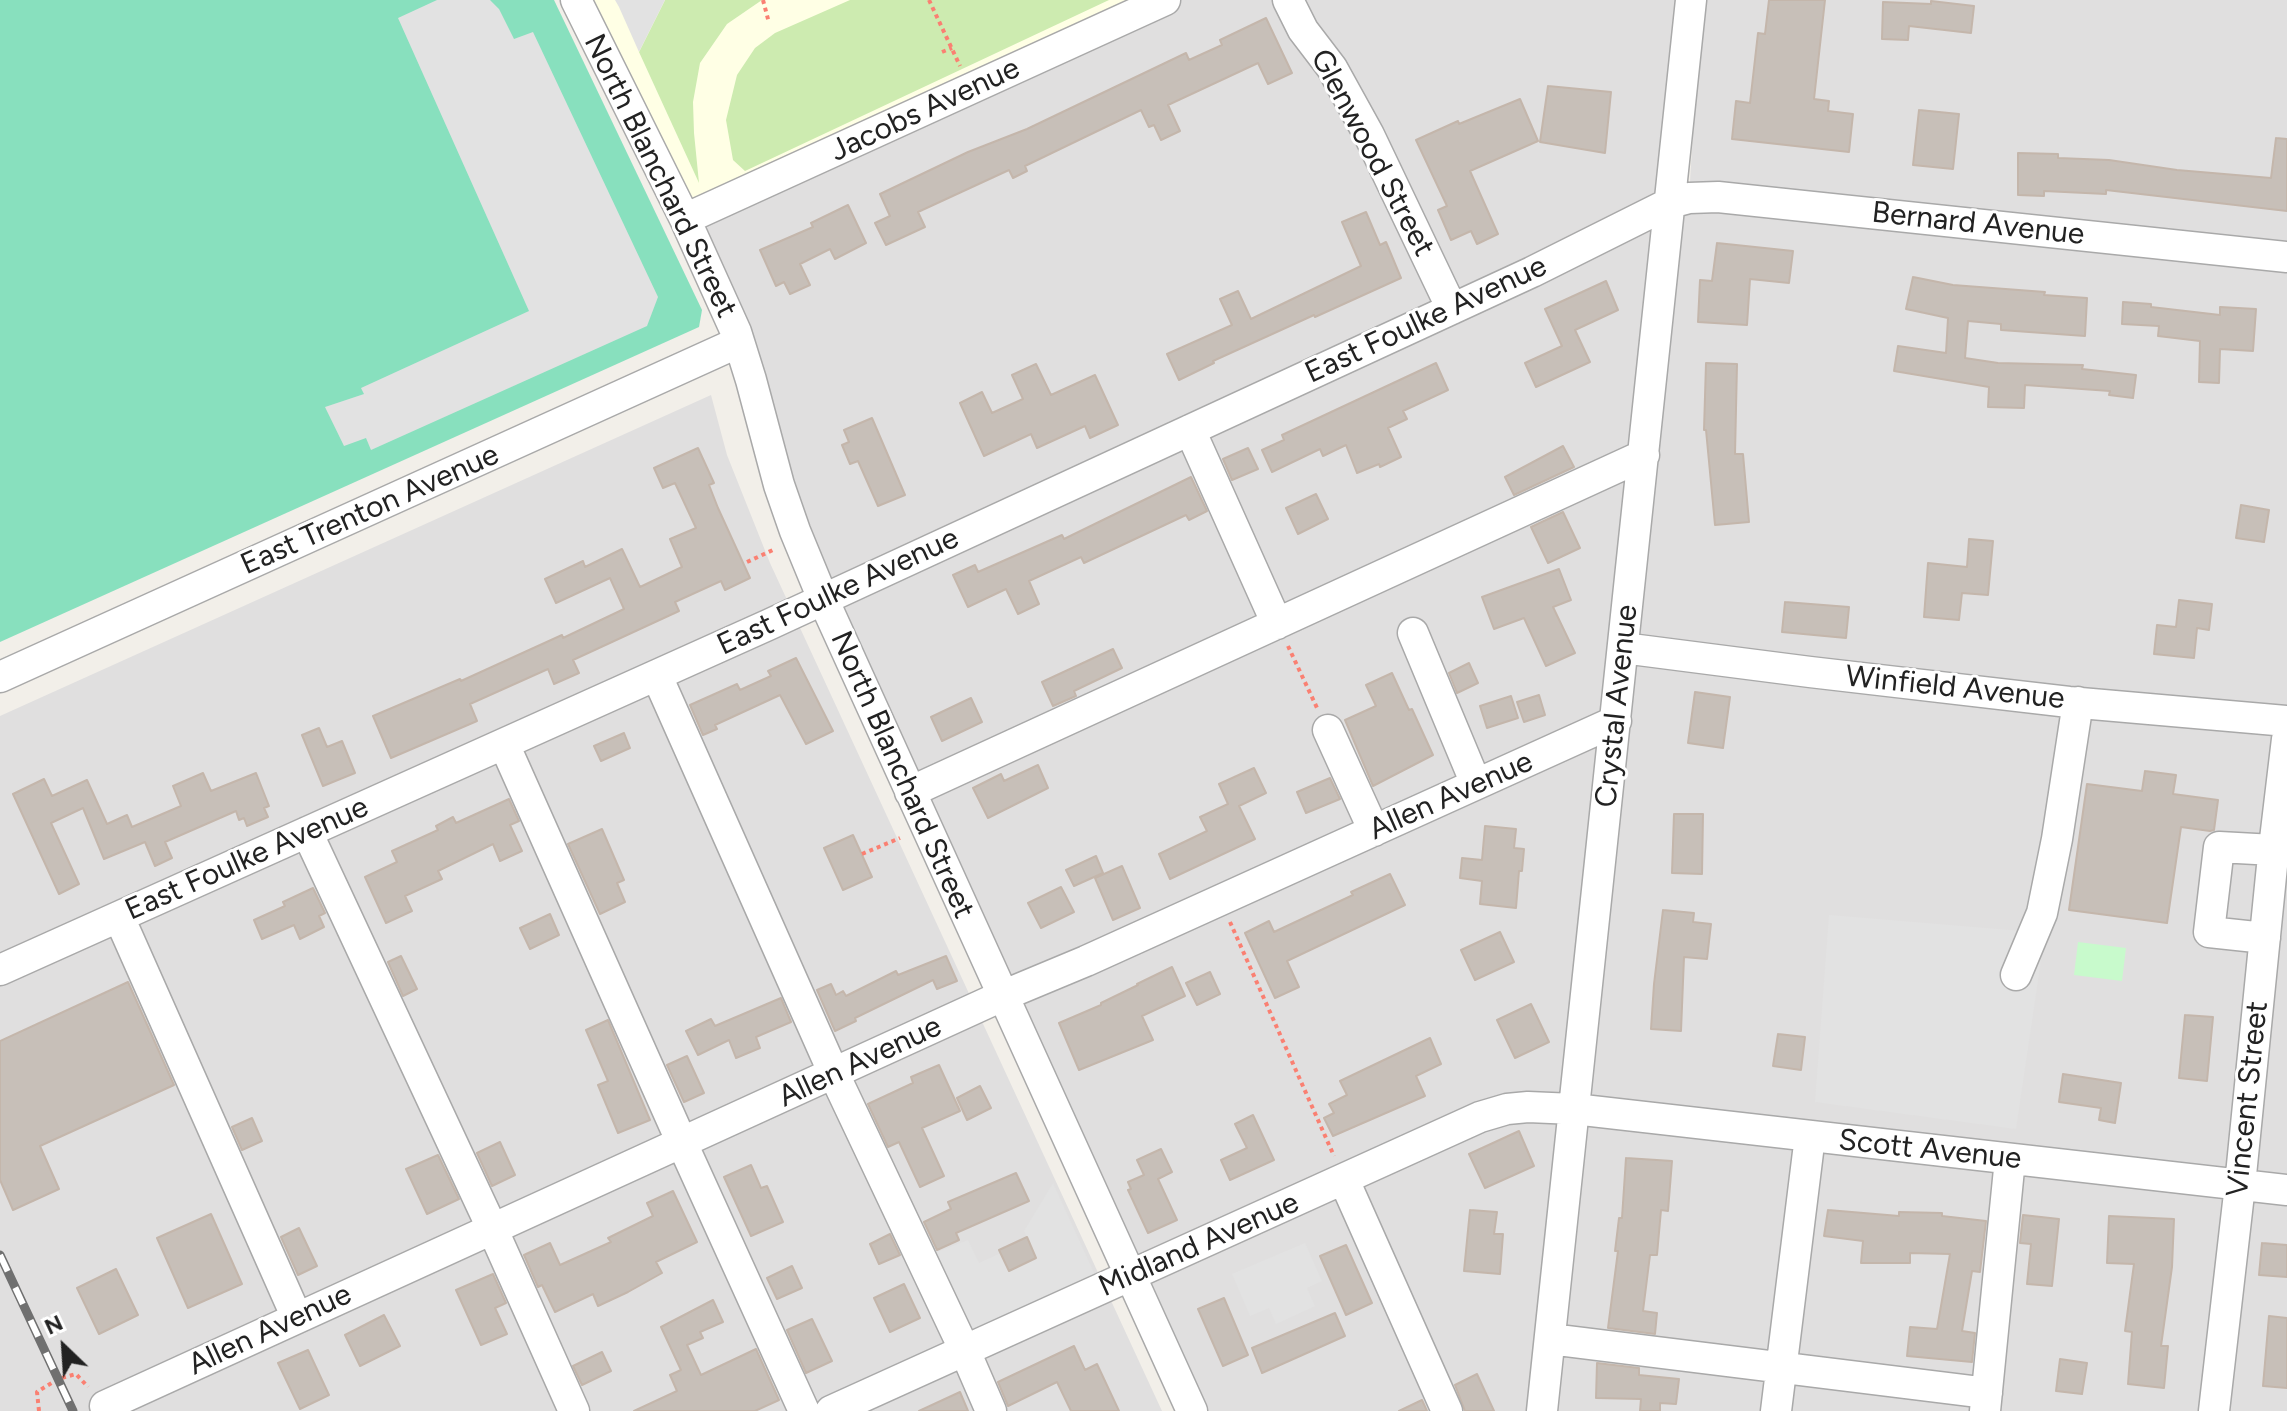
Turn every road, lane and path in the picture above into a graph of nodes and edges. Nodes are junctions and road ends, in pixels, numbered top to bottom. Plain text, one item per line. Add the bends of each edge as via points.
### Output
1 (576, 0) edge
2 (763, 0) edge
3 (929, 0) edge
4 (1165, 0) edge
5 (1288, 0) edge
6 (1691, 0) edge
7 (769, 23) dead end
8 (952, 48) junction
9 (942, 52) dead end
10 (971, 89) junction
11 (1670, 203) junction
12 (685, 219) junction
13 (2287, 257) edge
14 (1452, 309) junction
15 (739, 342) junction
16 (1190, 430) junction
17 (1644, 455) junction
18 (775, 549) dead end
19 (747, 562) dead end
20 (823, 599) junction
21 (1277, 624) junction
22 (1413, 633) dead end
23 (1623, 648) junction
24 (657, 676) junction
25 (0, 677) edge
26 (2078, 702) junction
27 (1616, 721) junction
28 (2287, 721) edge
29 (1328, 730) joint
30 (2287, 739) edge
31 (504, 744) junction
32 (1476, 784) junction
33 (910, 792) junction
34 (1374, 831) junction
35 (307, 832) junction
36 (900, 838) dead end
37 (2274, 850) junction
38 (862, 854) dead end
39 (1220, 900) junction
40 (119, 917) junction
41 (2265, 938) junction
42 (0, 970) edge
43 (2016, 975) dead end
44 (1002, 996) junction
45 (834, 1074) junction
46 (1574, 1109) junction
47 (1810, 1136) junction
48 (682, 1143) junction
49 (2010, 1159) junction
50 (1344, 1180) junction
51 (2240, 1185) junction
52 (2287, 1190) edge
53 (492, 1228) junction
54 (1130, 1276) junction
55 (297, 1318) junction
56 (1550, 1339) junction
57 (965, 1351) junction
58 (1782, 1368) junction
59 (1986, 1402) edge
60 (105, 1406) joint
61 (39, 1411) edge
62 (574, 1411) edge
63 (804, 1411) edge
64 (831, 1411) edge
65 (991, 1411) edge
66 (1192, 1411) edge
67 (1447, 1411) edge
68 (1542, 1411) edge
69 (1776, 1411) edge
70 (2214, 1411) edge

1 - 12 street, North Blanchard Street
2 - 7 path
3 - 8 path
4 - 10 street, Jacobs Avenue
5 - 14 street, Glenwood Street via 1369,135
6 - 11 street, Crystal Avenue
8 - 9 path
8 - 10 path
10 - 12 street, Jacobs Avenue
11 - 13 street, Bernard Avenue via 1718,197
11 - 14 street, East Foulke Avenue
11 - 17 street, Crystal Avenue
12 - 15 street, North Blanchard Street
14 - 16 street, East Foulke Avenue
15 - 20 street, North Blanchard Street via 779,485
15 - 25 street, East Trenton Avenue
16 - 20 street, East Foulke Avenue
16 - 21 street
17 - 21 street
17 - 23 street, Crystal Avenue
18 - 19 path
20 - 24 street, East Foulke Avenue
20 - 33 street, North Blanchard Street
21 - 29 path
21 - 33 street
22 - 32 street
23 - 26 street, Winfield Avenue
23 - 27 street, Crystal Avenue
24 - 31 street, East Foulke Avenue
24 - 45 street
26 - 28 street, Winfield Avenue
26 - 43 street via 2042,913
27 - 32 street, Allen Avenue
27 - 46 street, Crystal Avenue
29 - 34 street
30 - 37 street, Vincent Street
31 - 35 street, East Foulke Avenue
31 - 48 street
32 - 34 street, Allen Avenue
33 - 44 street, North Blanchard Street
34 - 39 street, Allen Avenue
35 - 40 street, East Foulke Avenue
35 - 53 street
36 - 38 path
37 - 41 street, Vincent Street
37 - 41 street via 2219,847 2209,932
39 - 44 street, Allen Avenue
39 - 50 path
40 - 42 street, East Foulke Avenue
40 - 55 street
41 - 51 street, Vincent Street
44 - 45 street, Allen Avenue
44 - 54 street, North Blanchard Street
45 - 48 street, Allen Avenue
45 - 57 street
46 - 47 street, Scott Avenue
46 - 50 street, Midland Avenue via 1528,1107 1480,1117
46 - 56 street, Crystal Avenue
47 - 49 street, Scott Avenue
47 - 58 street
48 - 53 street, Allen Avenue
48 - 63 street
49 - 51 street, Scott Avenue
49 - 59 street
50 - 54 street, Midland Avenue
50 - 67 street
51 - 52 street, Scott Avenue
51 - 70 street, Vincent Street
53 - 55 street, Allen Avenue
53 - 62 street
54 - 57 street, Midland Avenue
54 - 66 street, North Blanchard Street
55 - 60 street, Allen Avenue
56 - 58 street
56 - 68 street, Crystal Avenue
57 - 64 street, Midland Avenue
57 - 65 street
58 - 59 street
58 - 69 street
60 - 61 path via 76,1374 37,1392

